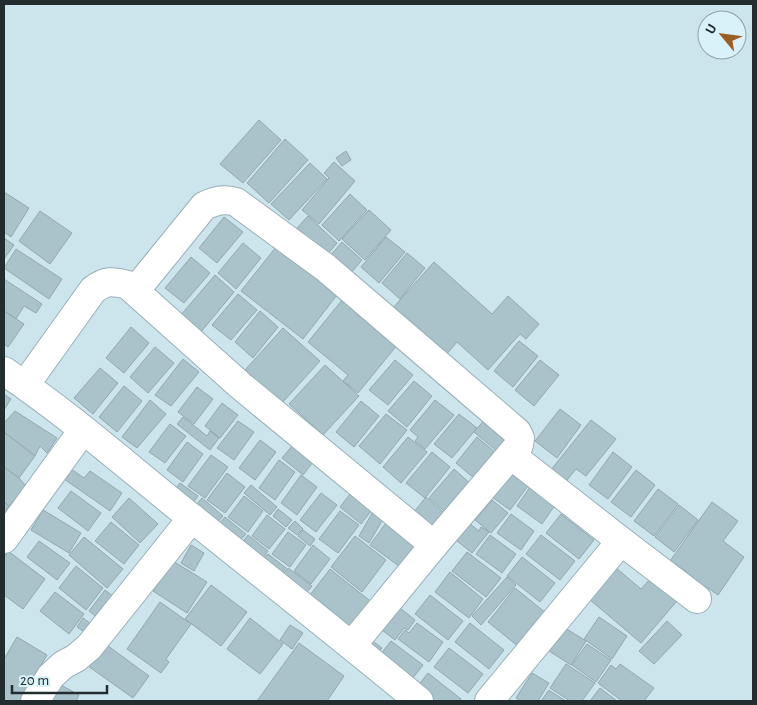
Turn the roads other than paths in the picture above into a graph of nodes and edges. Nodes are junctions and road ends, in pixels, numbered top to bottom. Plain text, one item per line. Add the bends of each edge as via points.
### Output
1 (134, 291) junction
2 (14, 378) edge
3 (83, 430) junction
4 (511, 455) junction
5 (192, 518) junction
6 (4, 539) edge
7 (621, 542) junction
8 (434, 545) junction
9 (697, 599) dead end
10 (352, 645) junction
11 (35, 701) edge
12 (419, 701) edge
13 (489, 701) edge

1 - 2 street via 128,285 101,284
1 - 4 street via 204,206 219,200 236,202 326,268 513,428 520,438
1 - 8 street via 241,386
2 - 3 street
3 - 5 street
3 - 6 street
4 - 7 street
4 - 8 street
5 - 10 street
5 - 11 street via 89,647 50,676
7 - 9 street
7 - 13 street
8 - 10 street
10 - 12 street

